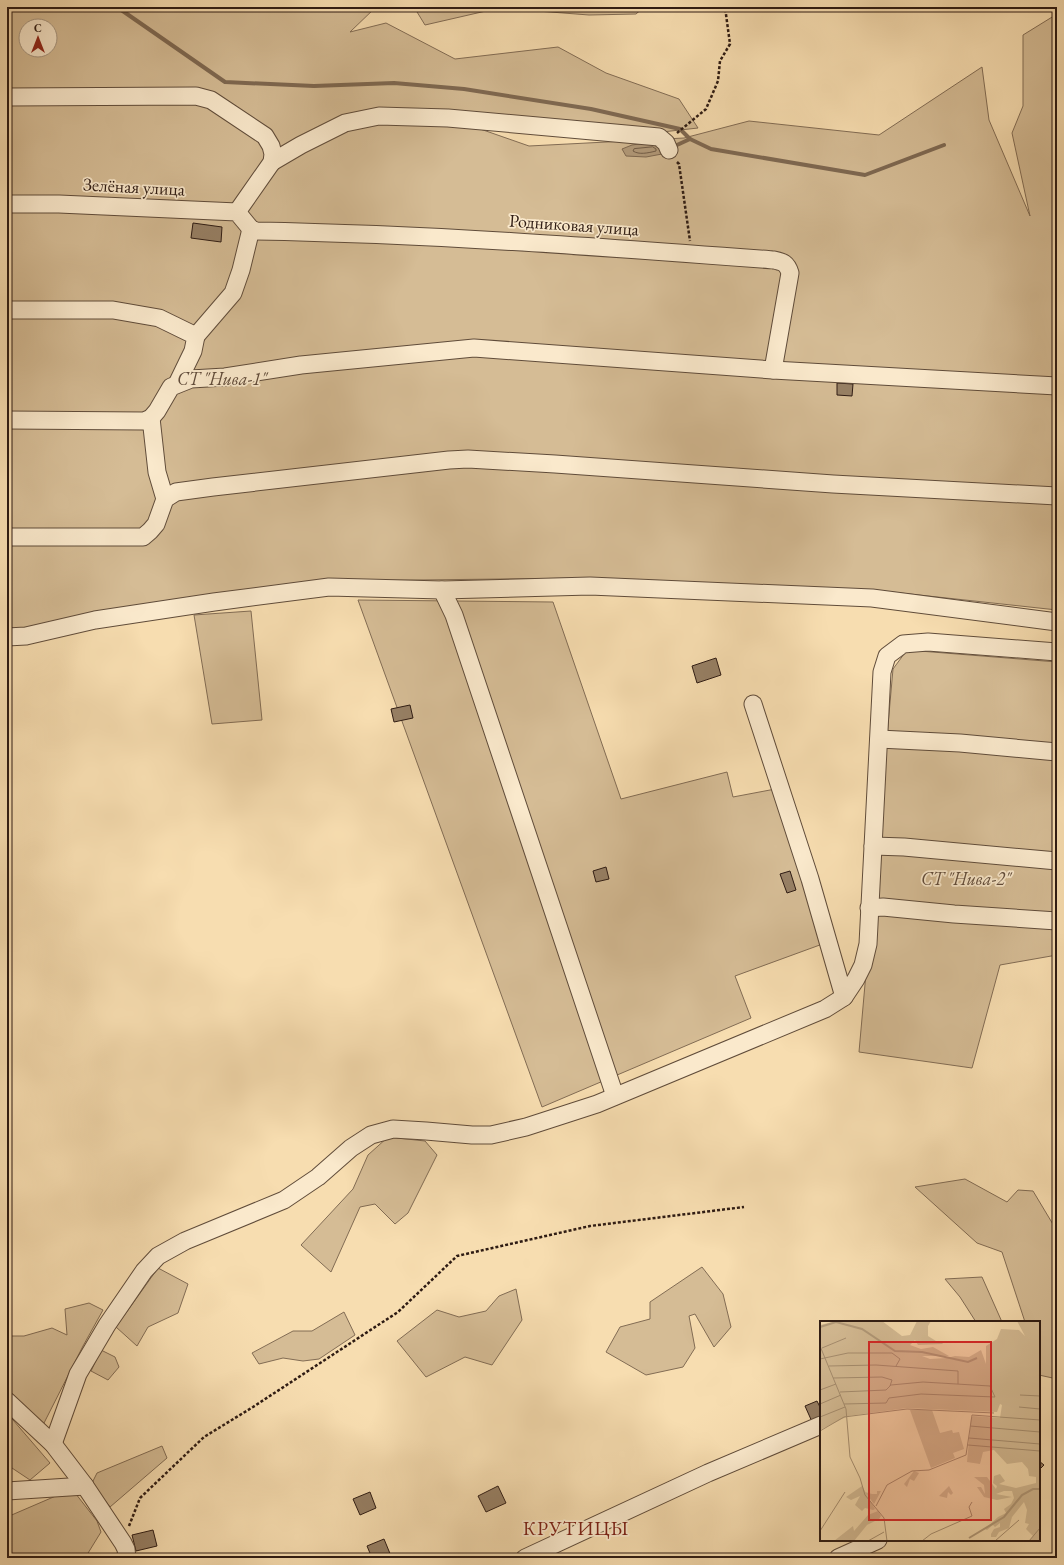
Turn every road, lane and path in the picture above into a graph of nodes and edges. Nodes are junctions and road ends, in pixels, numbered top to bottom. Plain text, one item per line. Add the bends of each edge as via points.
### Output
1 (725, 7) edge
2 (7, 97) edge
3 (672, 142) joint
4 (272, 162) junction
5 (679, 164) dead end
6 (7, 204) edge
7 (236, 212) junction
8 (251, 229) junction
9 (690, 238) dead end
10 (7, 310) edge
11 (196, 336) junction
12 (773, 370) junction
13 (178, 384) junction
14 (1057, 386) edge
15 (151, 418) junction
16 (7, 420) edge
17 (1057, 496) edge
18 (166, 499) junction
19 (7, 537) edge
20 (442, 590) junction
21 (1057, 622) edge
22 (7, 637) edge
23 (1057, 652) edge
24 (752, 704) dead end
25 (879, 739) junction
26 (1057, 752) edge
27 (873, 846) junction
28 (1057, 861) edge
29 (869, 908) junction
30 (1057, 921) edge
31 (844, 997) junction
32 (615, 1096) junction
33 (744, 1207) dead end
34 (7, 1401) edge
35 (820, 1425) edge
36 (53, 1444) junction
37 (86, 1486) junction
38 (7, 1491) edge
39 (876, 1541) edge
40 (125, 1551) edge
41 (525, 1558) edge
42 (838, 1558) edge

1 - 3 path via 730,44 720,61 718,81 706,109 687,124
2 - 4 street via 196,96 211,100 265,136 271,146
3 - 4 street via 666,143 659,137 448,118 379,116 345,123
4 - 7 street
5 - 9 path
6 - 7 street, Зелёная улица
7 - 8 street
8 - 11 street via 233,293
8 - 12 street, Родниковая улица via 555,243 784,262 790,272
10 - 11 street via 113,310 159,318
11 - 13 street via 193,351
12 - 13 street via 474,348 301,365
12 - 14 street
13 - 15 street via 171,387
15 - 16 street
15 - 18 street via 157,472
17 - 18 street via 448,460 176,492
18 - 19 street via 156,524 143,537
20 - 21 street via 590,586 872,598
20 - 22 street via 329,587 95,620 26,636
20 - 32 street via 454,615
23 - 25 street via 928,642 903,644 887,656 882,672
24 - 31 street via 810,879
25 - 26 street
25 - 27 street
27 - 28 street
27 - 29 street
29 - 30 street via 883,906
29 - 31 street via 868,944 863,965
31 - 32 street via 825,1009
32 - 36 street via 526,1127 491,1135 393,1129 371,1135 284,1200 185,1241 158,1256 144,1271 107,1325 78,1374
33 - 40 path via 590,1226 457,1256 398,1312 204,1437 140,1498
34 - 36 street
35 - 41 street via 708,1473
36 - 37 street
37 - 38 street
37 - 40 street
39 - 42 street

